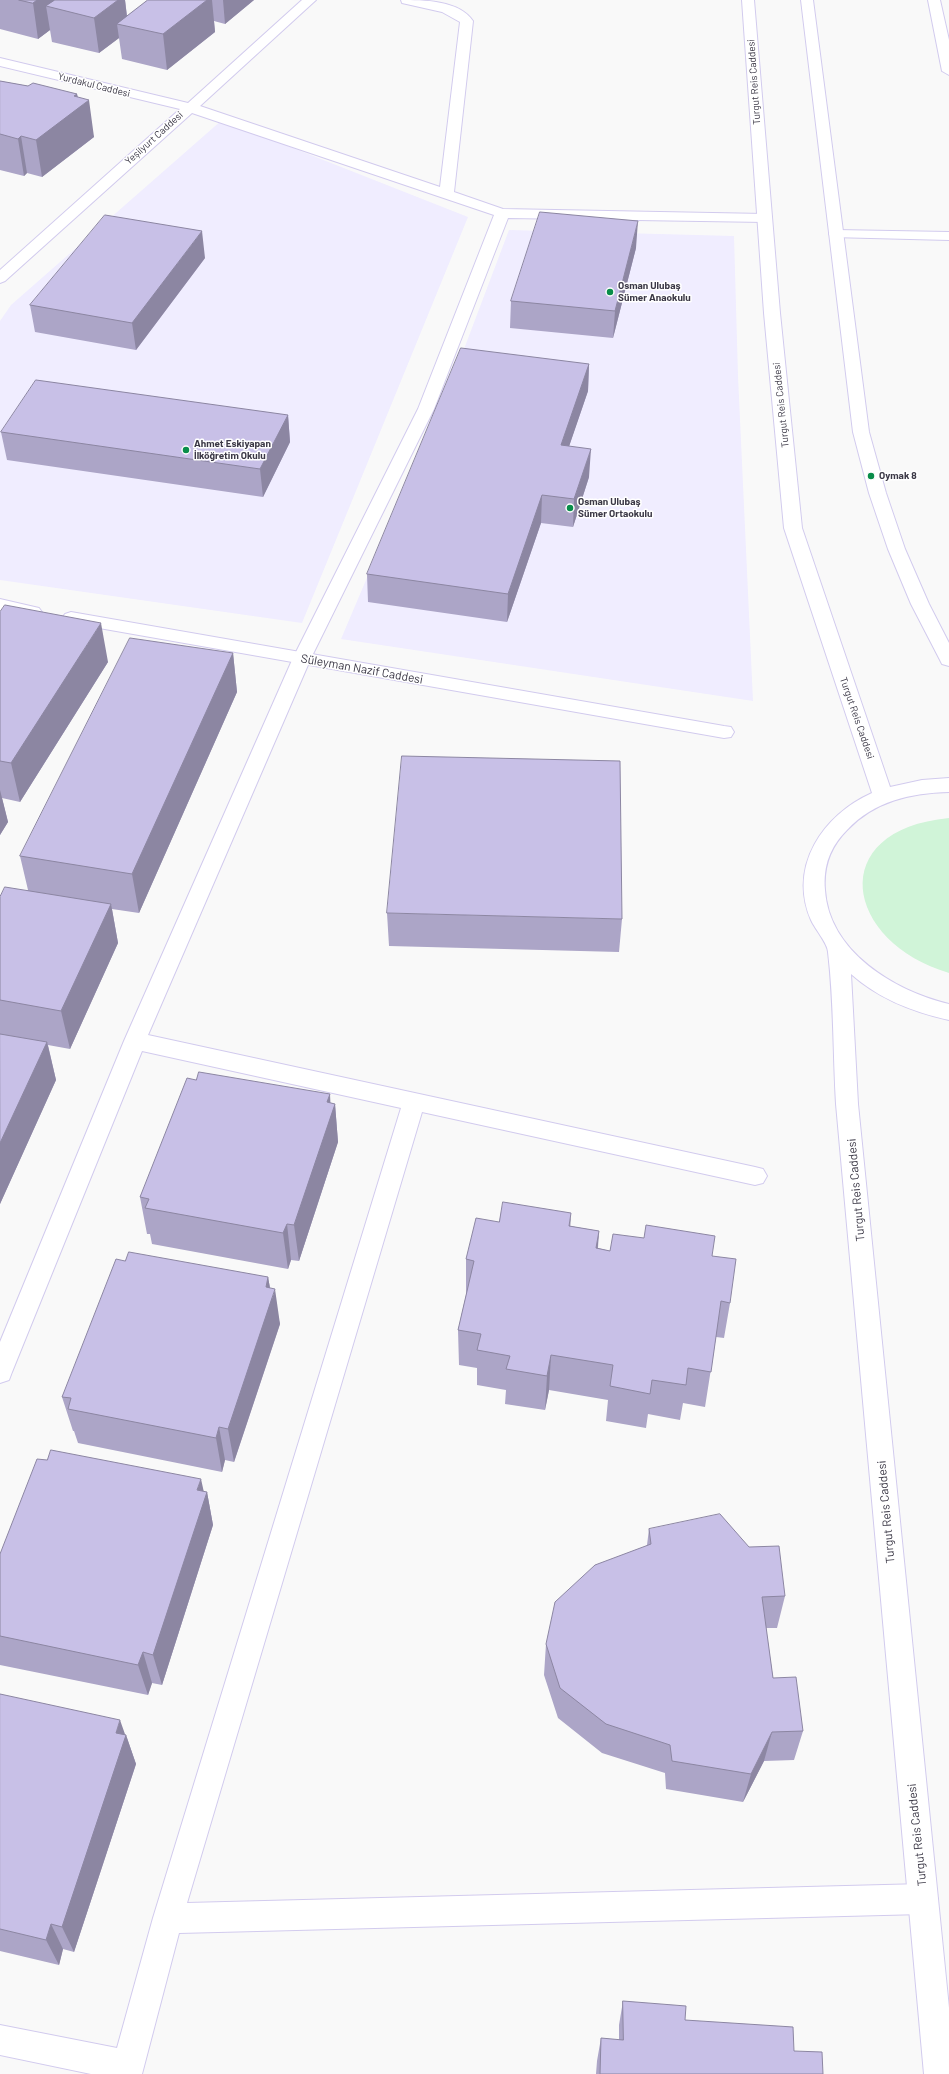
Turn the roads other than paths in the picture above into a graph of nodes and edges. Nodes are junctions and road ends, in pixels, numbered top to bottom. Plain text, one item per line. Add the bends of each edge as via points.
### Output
1 (310, 0) edge
2 (407, 0) edge
3 (748, 0) edge
4 (807, 0) edge
5 (934, 0) edge
6 (0, 62) edge
7 (949, 71) edge
8 (189, 107) junction
9 (446, 194) junction
10 (502, 213) junction
11 (765, 218) junction
12 (836, 234) junction
13 (949, 236) edge
14 (0, 278) edge
15 (0, 605) edge
16 (302, 658) junction
17 (949, 660) edge
18 (724, 732) dead end
19 (949, 785) edge
20 (883, 796) junction
21 (839, 950) junction
22 (949, 1012) edge
23 (135, 1041) junction
24 (414, 1101) junction
25 (755, 1176) dead end
26 (0, 1372) edge
27 (923, 1899) junction
28 (168, 1918) junction
29 (0, 2040) edge
30 (127, 2070) edge
31 (940, 2074) edge

1 - 8 street, Yeşilyurt Caddesi
2 - 9 street via 445,9 467,21
3 - 11 street, Turgut Reis Caddesi
4 - 12 street
5 - 7 street
6 - 8 street, Yurdakul Caddesi
8 - 9 street, Yurdakul Caddesi
8 - 14 street, Yeşilyurt Caddesi
9 - 10 street, Yurdakul Caddesi
10 - 11 street, Yurdakul Caddesi
10 - 16 street via 426,409
11 - 20 street, Turgut Reis Caddesi via 793,528
12 - 13 street
12 - 17 street via 861,432 871,476 903,570
15 - 16 street, Süleyman Nazif Caddesi
16 - 18 street, Süleyman Nazif Caddesi
16 - 23 street
19 - 20 street via 920,787
20 - 21 street via 862,806 840,822 822,846 816,860 812,890 815,905 826,930
21 - 22 street via 886,988 925,1006
21 - 27 street, Turgut Reis Caddesi via 848,1112
23 - 24 street
23 - 26 street
24 - 25 street
24 - 28 street
27 - 28 street
27 - 31 street, Turgut Reis Caddesi
28 - 30 street
29 - 30 street

